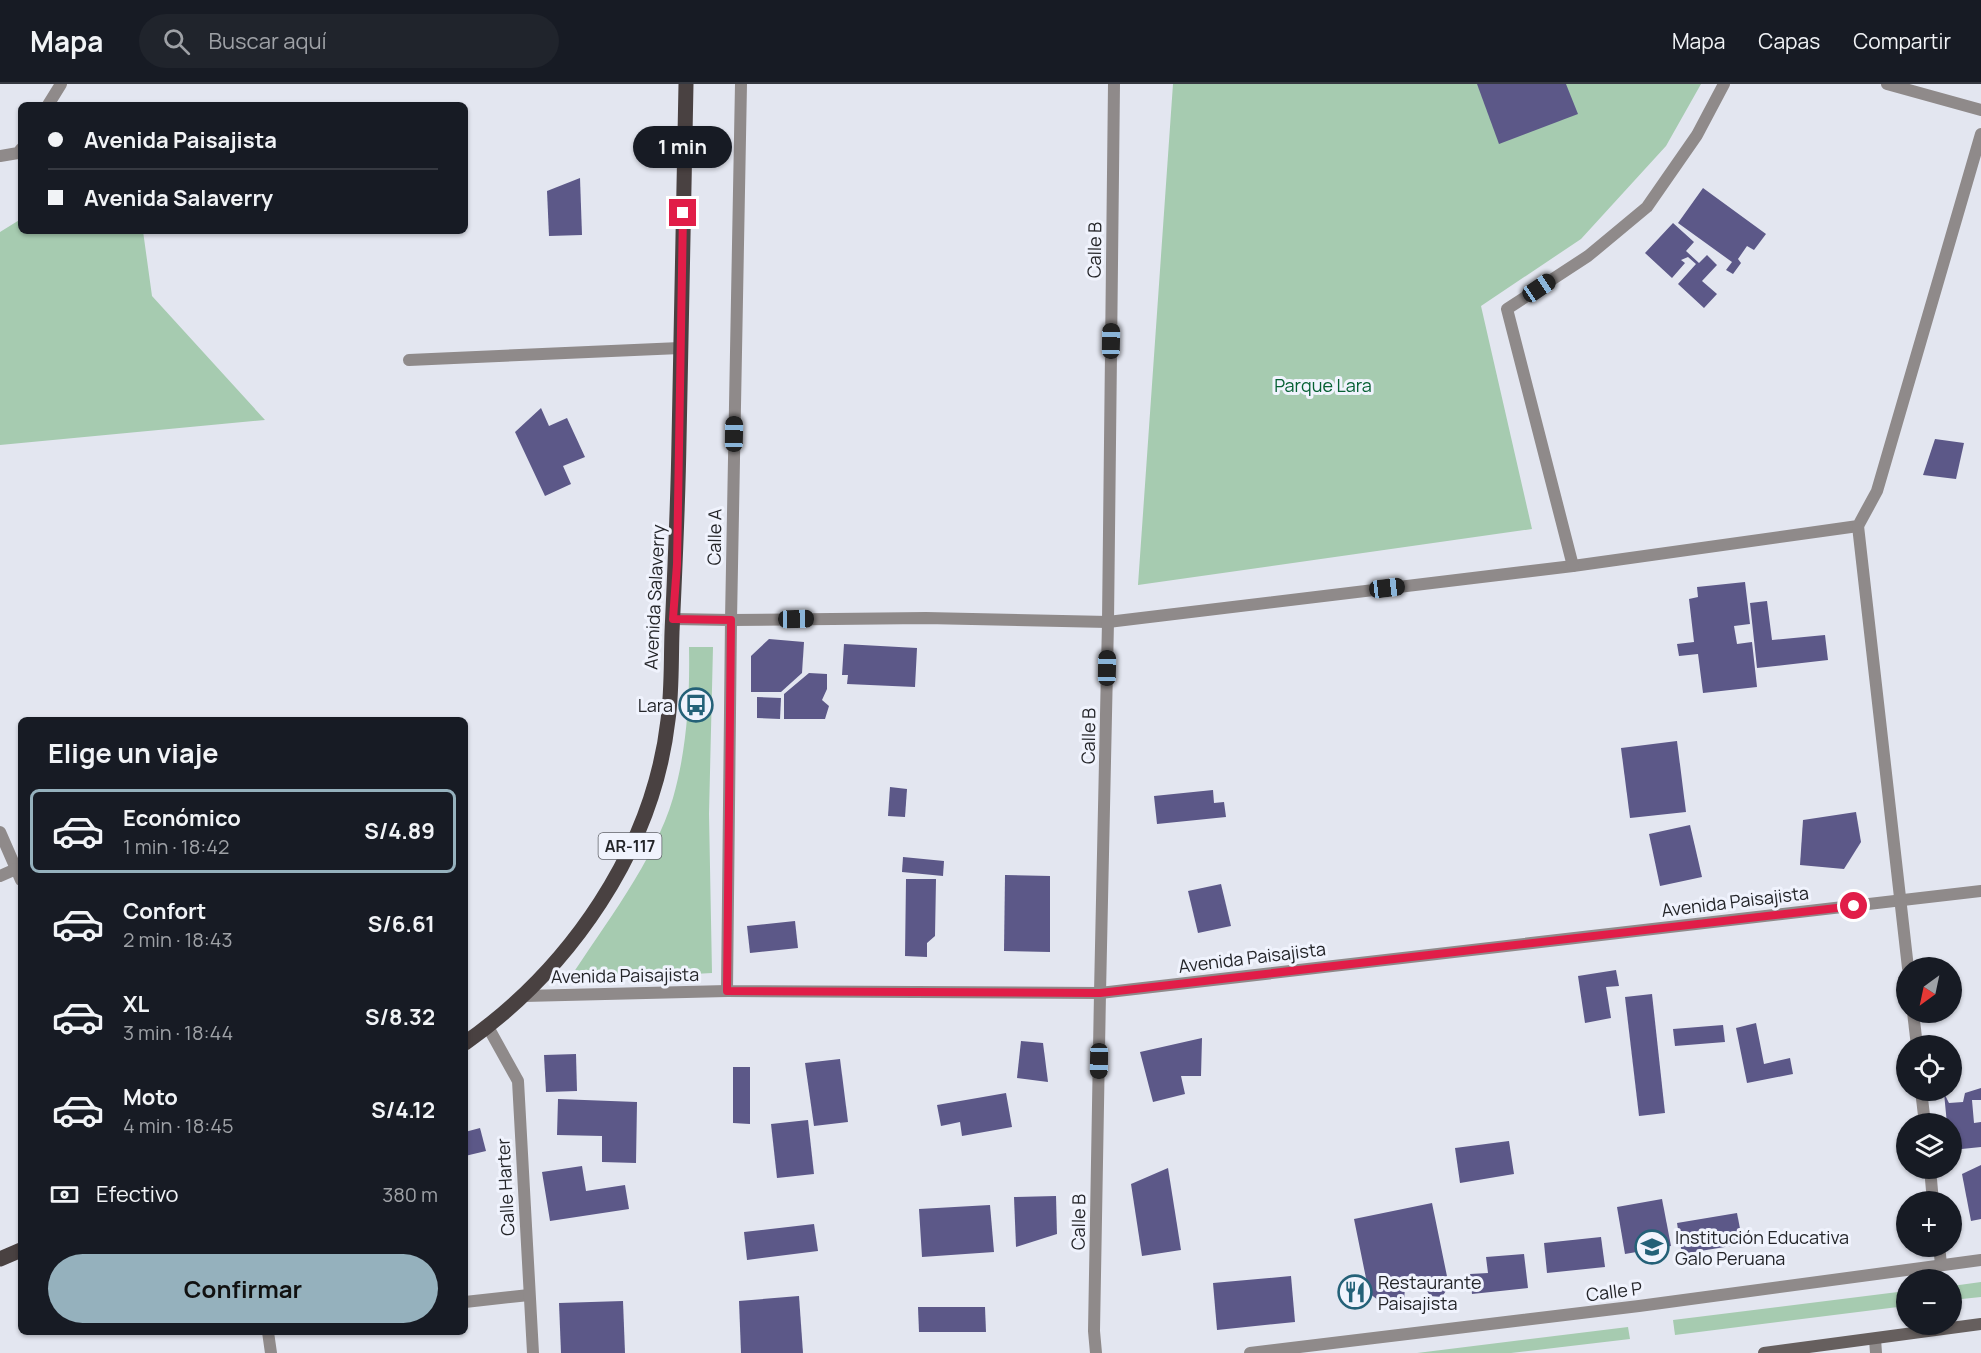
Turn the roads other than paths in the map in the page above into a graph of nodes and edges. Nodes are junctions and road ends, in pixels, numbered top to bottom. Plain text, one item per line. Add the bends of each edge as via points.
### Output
1 (61, 84) edge
2 (686, 84) edge
3 (741, 84) edge
4 (1114, 84) edge
5 (1724, 84) edge
6 (1887, 84) edge
7 (50, 102) edge
8 (1981, 110) edge
9 (1981, 134) edge
10 (18, 153) edge
11 (0, 156) edge
12 (680, 348) junction
13 (409, 360) dead end
14 (1858, 526) junction
15 (1573, 566) junction
16 (673, 619) junction
17 (731, 620) junction
18 (1108, 622) junction
19 (0, 832) edge
20 (18, 872) edge
21 (18, 874) edge
22 (0, 876) edge
23 (1981, 891) edge
24 (1901, 900) junction
25 (1907, 957) edge
26 (727, 991) junction
27 (1100, 993) junction
28 (524, 996) junction
29 (488, 1028) junction
30 (468, 1041) edge
31 (18, 1251) edge
32 (1940, 1257) edge
33 (0, 1259) edge
34 (1981, 1260) edge
35 (1941, 1264) junction
36 (530, 1296) junction
37 (468, 1302) edge
38 (1981, 1324) edge
39 (268, 1335) edge
40 (1875, 1339) junction
41 (271, 1353) edge
42 (533, 1353) edge
43 (1096, 1353) edge
44 (1250, 1353) edge
45 (1764, 1353) edge
46 (1876, 1353) edge

1 - 7 street
2 - 12 main road, Avenida Salaverry / AR-117
3 - 17 street, Calle A
4 - 18 street, Calle B
5 - 15 street via 1697,135 1647,207 1588,256 1507,309
6 - 8 street
9 - 14 street via 1877,491
10 - 11 street
12 - 13 street
12 - 16 main road, Avenida Salaverry / AR-117
14 - 15 street
14 - 24 street
15 - 18 street
16 - 17 street
16 - 28 main road, Avenida Salaverry / AR-117 via 668,720 647,806 624,860 596,910
17 - 18 street via 926,618
17 - 26 street, Calle A
18 - 27 street, Calle B
19 - 20 street
21 - 22 street
23 - 24 street, Avenida Paisajista
24 - 25 street
24 - 27 street, Avenida Paisajista
26 - 27 street, Avenida Paisajista
26 - 28 street, Avenida Paisajista
27 - 43 street, Calle B
28 - 29 main road, Avenida Salaverry / AR-117
29 - 30 main road, Avenida Salaverry / AR-117
29 - 36 street, Calle Harter via 518,1081
31 - 33 main road
32 - 35 street
34 - 35 street, Calle P
35 - 44 street, Calle P via 1639,1306
36 - 37 street
36 - 42 street, Calle Harter
38 - 40 main road
39 - 41 street
40 - 45 main road
40 - 46 street

